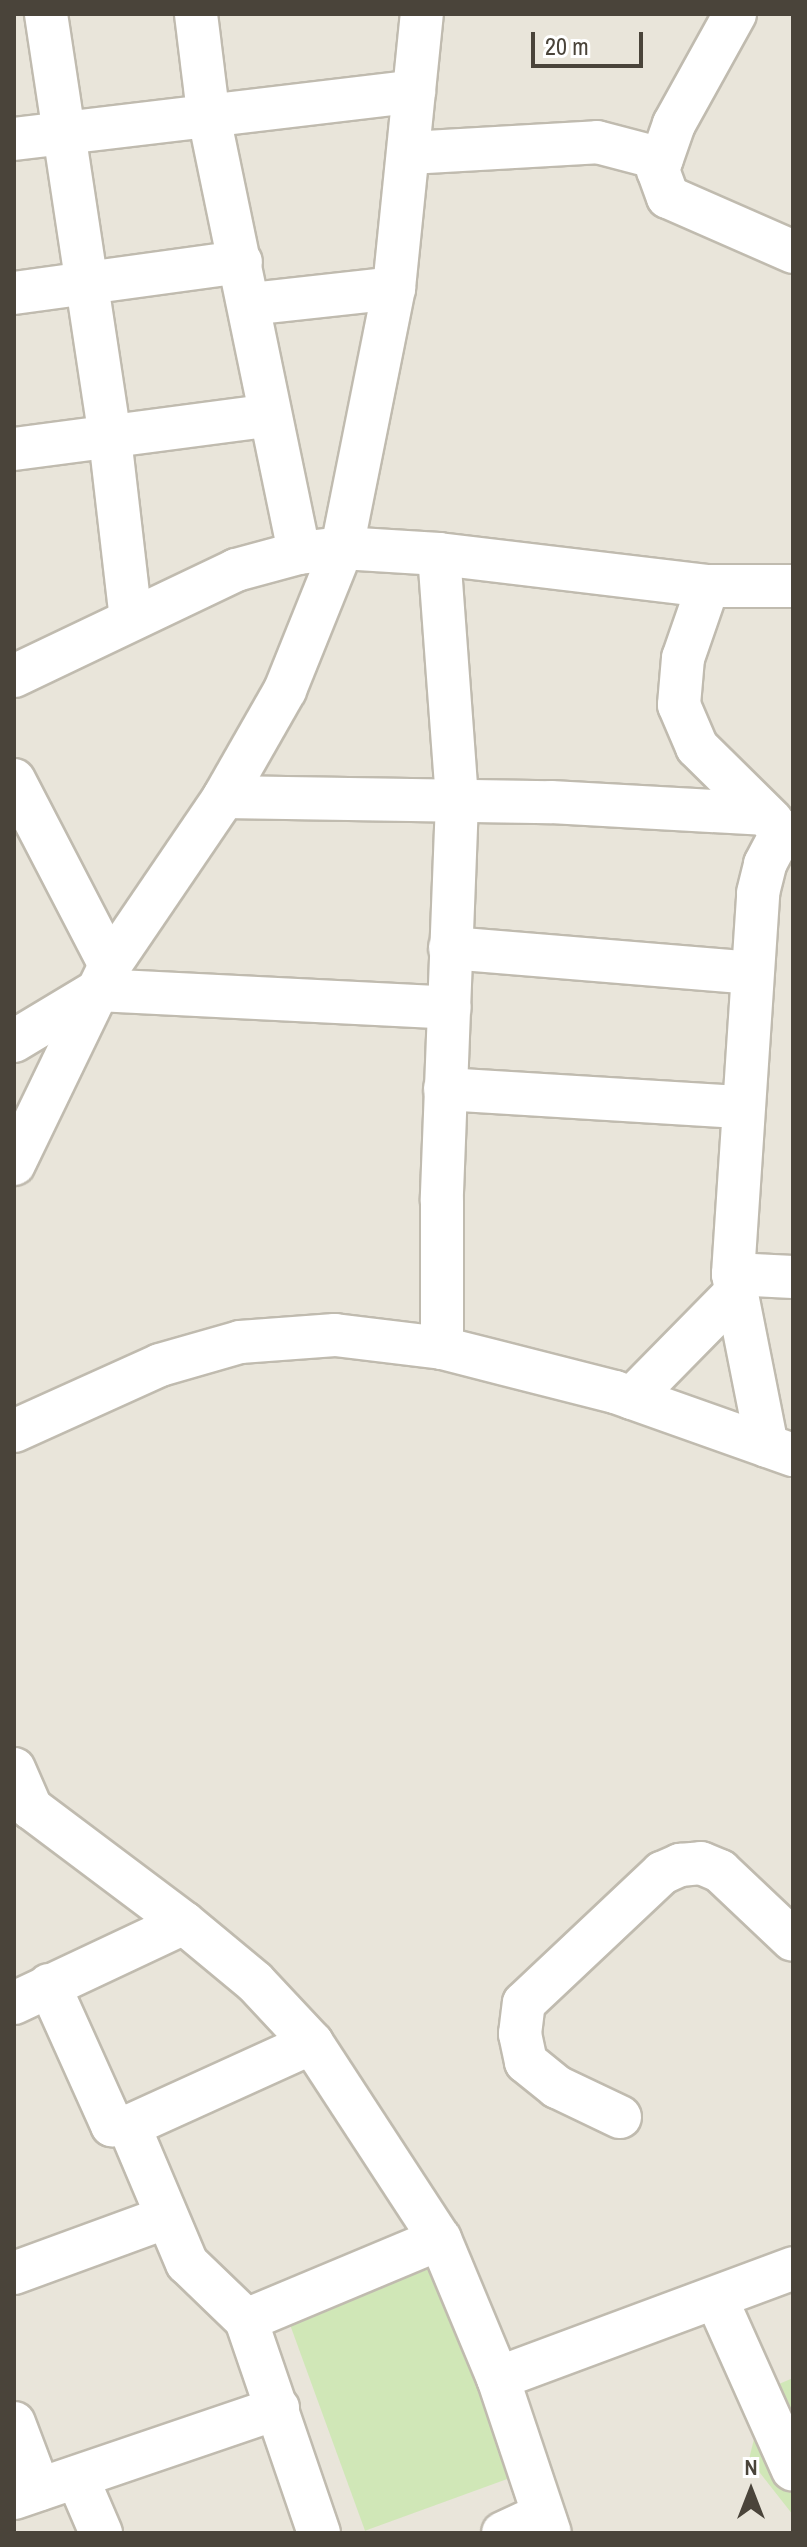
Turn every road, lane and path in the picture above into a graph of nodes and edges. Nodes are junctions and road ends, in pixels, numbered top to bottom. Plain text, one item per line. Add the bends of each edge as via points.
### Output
1 (46, 14) edge
2 (196, 14) edge
3 (422, 14) edge
4 (735, 14) edge
5 (414, 91) junction
6 (208, 112) junction
7 (64, 132) junction
8 (14, 139) edge
9 (409, 153) junction
10 (662, 159) junction
11 (793, 252) edge
12 (241, 262) junction
13 (82, 280) junction
14 (394, 288) junction
15 (14, 293) edge
16 (250, 304) junction
17 (266, 416) junction
18 (110, 438) junction
19 (14, 449) edge
20 (342, 548) junction
21 (299, 553) junction
22 (439, 554) junction
23 (708, 586) junction
24 (793, 586) edge
25 (131, 619) junction
26 (14, 676) edge
27 (14, 780) edge
28 (224, 797) junction
29 (457, 802) junction
30 (780, 827) edge
31 (450, 948) junction
32 (751, 973) junction
33 (105, 977) junction
34 (450, 1008) junction
35 (14, 1041) edge
36 (445, 1089) junction
37 (742, 1107) junction
38 (17, 1139) edge
39 (793, 1277) edge
40 (734, 1283) junction
41 (442, 1348) junction
42 (632, 1398) junction
43 (14, 1431) edge
44 (780, 1450) edge
45 (14, 1769) edge
46 (23, 1808) edge
47 (184, 1923) junction
48 (793, 1940) edge
49 (32, 1994) edge
50 (312, 2043) junction
51 (620, 2117) dead end
52 (129, 2126) junction
53 (164, 2218) junction
54 (440, 2239) junction
55 (793, 2268) edge
56 (14, 2273) edge
57 (716, 2298) junction
58 (246, 2320) junction
59 (498, 2378) junction
60 (278, 2408) junction
61 (14, 2423) edge
62 (793, 2470) edge
63 (43, 2488) edge
64 (546, 2524) edge
65 (101, 2533) edge
66 (319, 2533) edge
67 (503, 2533) edge

1 - 7 street
2 - 6 street
3 - 5 street
4 - 10 street via 674,124
5 - 6 street
5 - 9 street
6 - 7 street
6 - 12 street
7 - 8 street
7 - 13 street
9 - 10 street via 597,142
9 - 14 street
10 - 11 street via 658,170 668,197
12 - 13 street
12 - 16 street
13 - 15 street
13 - 18 street
14 - 16 street
14 - 20 street
16 - 17 street
17 - 18 street
17 - 21 street
18 - 19 street
18 - 25 street
20 - 21 street
20 - 22 street
20 - 28 street via 285,690
21 - 25 street via 236,570
22 - 23 street
22 - 29 street
23 - 24 street
23 - 30 street via 683,658 679,705 697,747
25 - 26 street
27 - 33 street
28 - 29 street
28 - 33 street
29 - 30 street via 551,802
29 - 31 street
30 - 32 street via 761,878
31 - 32 street
31 - 34 street
32 - 37 street
33 - 34 street
33 - 35 street
33 - 38 street
34 - 36 street
36 - 37 street
36 - 41 street
37 - 40 street
39 - 40 street
40 - 42 street
40 - 44 street
41 - 42 street
41 - 43 street via 335,1335 240,1342 160,1365
42 - 44 street
45 - 46 street
46 - 47 street
47 - 49 street
47 - 50 street via 255,1982
48 - 51 street via 720,1871 701,1863 680,1865 662,1873 524,2003 520,2034 526,2062 557,2087
49 - 52 street via 107,2123
50 - 52 street
50 - 54 street
52 - 53 street
53 - 56 street
53 - 58 street via 197,2277
54 - 58 street
54 - 59 street
55 - 57 street
57 - 59 street
57 - 62 street
58 - 60 street
59 - 64 street
60 - 63 street
60 - 66 street
61 - 63 street
63 - 65 street
64 - 67 street

